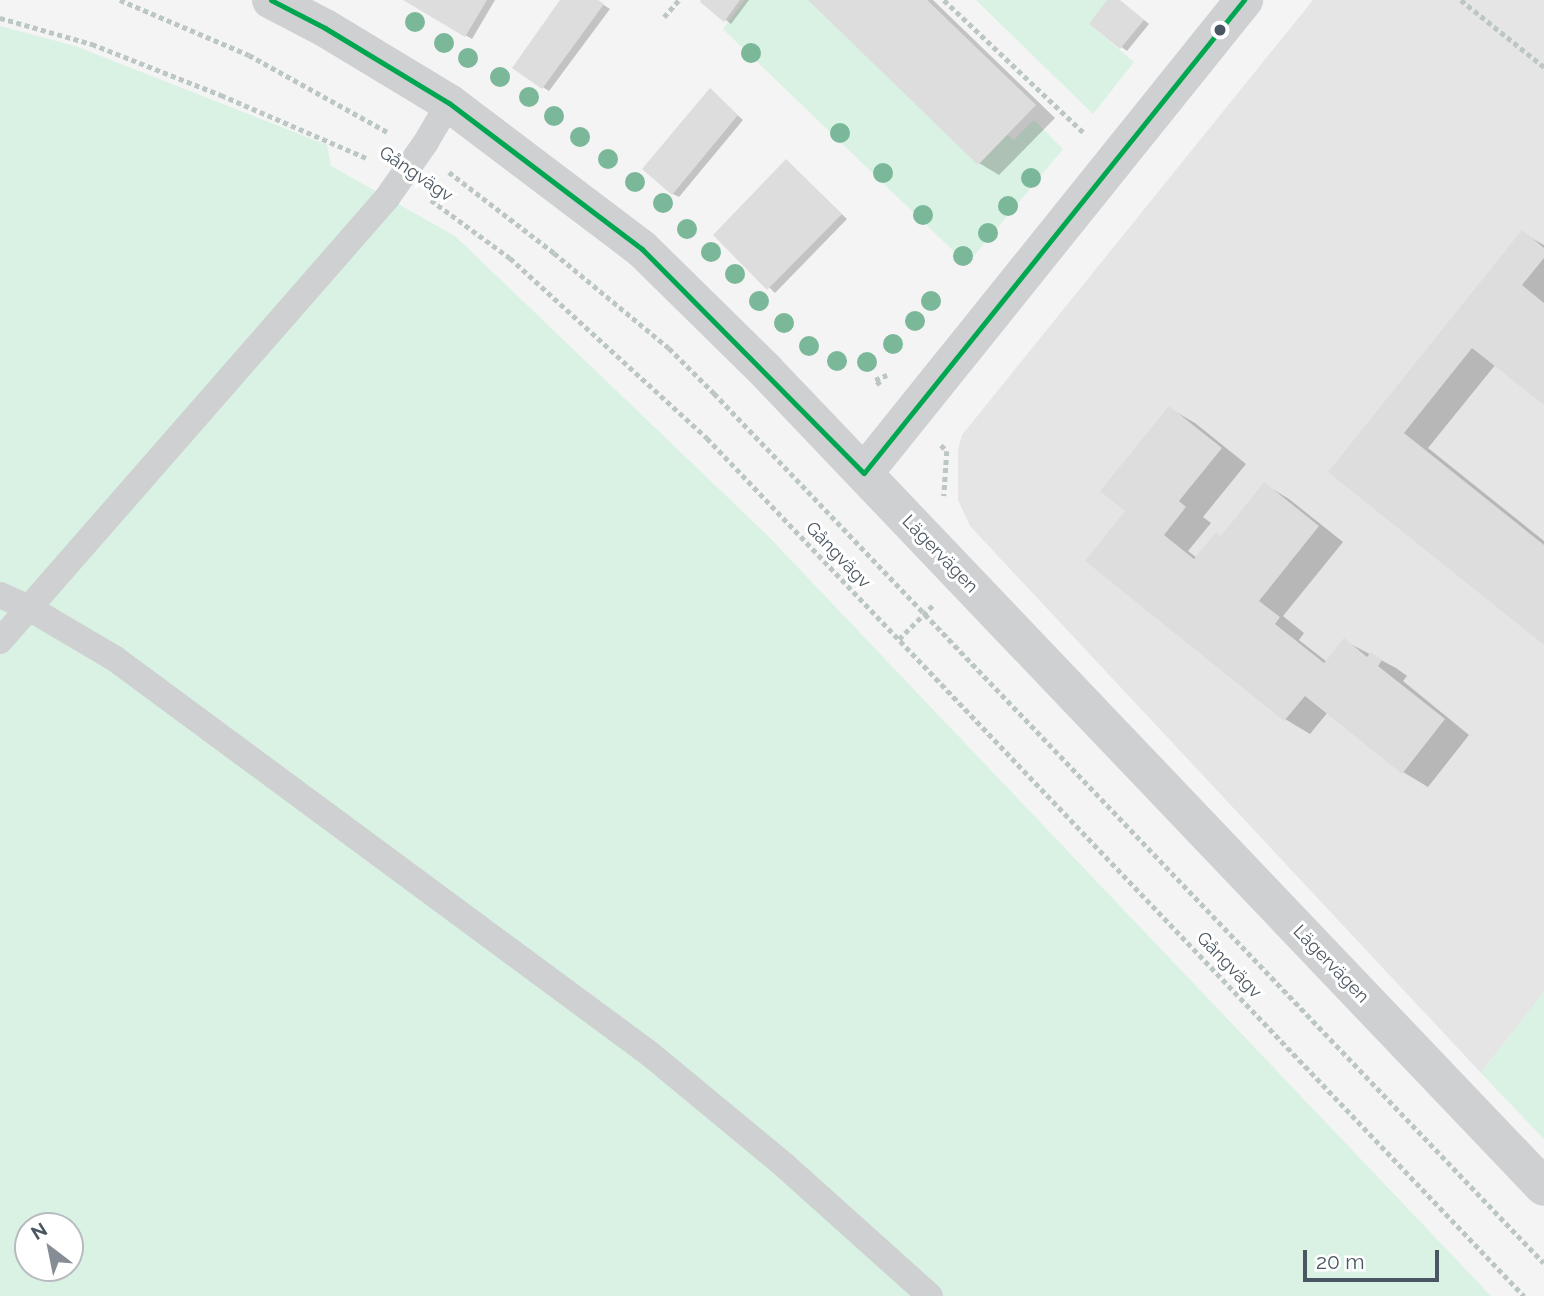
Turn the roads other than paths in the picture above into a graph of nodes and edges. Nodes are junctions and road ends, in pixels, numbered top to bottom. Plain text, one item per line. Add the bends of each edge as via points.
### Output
1 (271, 0) edge
2 (1244, 0) edge
3 (449, 103) junction
4 (864, 473) junction
5 (0, 595) edge
6 (29, 608) junction
7 (0, 640) edge
8 (1544, 1187) edge
9 (930, 1296) edge

1 - 3 street, Lägervägen via 325,27
2 - 4 street
3 - 4 street, Lägervägen via 642,249
3 - 6 lane via 402,178
4 - 8 street, Lägervägen
5 - 6 lane
6 - 7 lane
6 - 9 lane via 114,658 650,1054 784,1165

